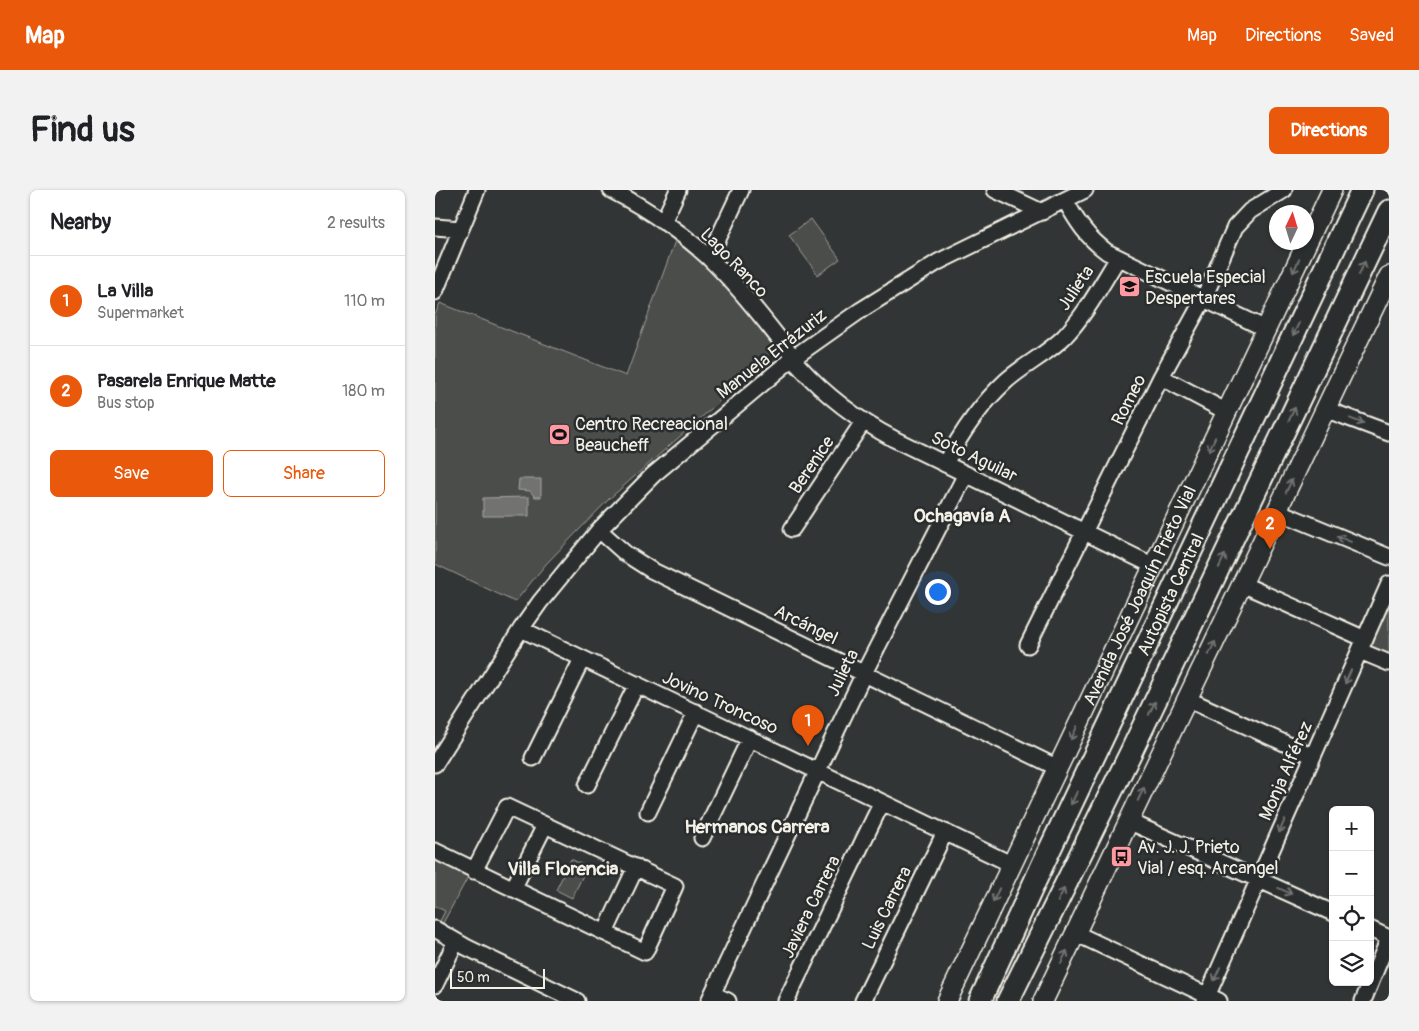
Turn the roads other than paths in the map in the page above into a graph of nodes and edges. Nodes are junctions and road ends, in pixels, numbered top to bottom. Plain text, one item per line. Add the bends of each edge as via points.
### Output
1 (477, 190) edge
2 (678, 190) edge
3 (741, 190) edge
4 (995, 190) edge
5 (1085, 190) edge
6 (1284, 190) edge
7 (1332, 190) edge
8 (1362, 190) edge
9 (614, 191) edge
10 (1065, 200) junction
11 (1389, 211) edge
12 (1042, 212) junction
13 (663, 222) junction
14 (435, 227) edge
15 (461, 229) junction
16 (709, 258) junction
17 (1118, 258) junction
18 (1389, 276) edge
19 (435, 292) edge
20 (1384, 298) edge
21 (1203, 300) junction
22 (1266, 329) junction
23 (793, 358) junction
24 (1161, 376) junction
25 (1325, 409) junction
26 (1227, 412) junction
27 (863, 422) junction
28 (1389, 433) edge
29 (945, 464) junction
30 (966, 474) junction
31 (1277, 511) junction
32 (792, 529) dead end
33 (599, 530) junction
34 (1083, 531) junction
35 (1389, 557) edge
36 (1154, 566) junction
37 (1242, 584) junction
38 (1389, 584) edge
39 (521, 629) junction
40 (1028, 645) dead end
41 (1362, 645) junction
42 (582, 659) junction
43 (1389, 663) edge
44 (863, 674) junction
45 (637, 684) junction
46 (1187, 700) junction
47 (696, 712) junction
48 (750, 738) junction
49 (1313, 756) junction
50 (533, 758) dead end
51 (435, 764) edge
52 (1058, 768) junction
53 (817, 770) junction
54 (587, 785) dead end
55 (882, 802) junction
56 (647, 812) dead end
57 (1128, 822) junction
58 (545, 825) junction
59 (945, 832) junction
60 (701, 838) dead end
61 (435, 840) edge
62 (435, 851) edge
63 (1011, 864) junction
64 (477, 866) junction
65 (636, 867) junction
66 (1259, 880) junction
67 (513, 889) junction
68 (1329, 911) edge
69 (435, 929) edge
70 (1374, 931) edge
71 (605, 933) junction
72 (1075, 933) junction
73 (1389, 938) edge
74 (456, 941) junction
75 (1006, 944) junction
76 (435, 985) edge
77 (556, 996) edge
78 (711, 997) edge
79 (1211, 999) edge
80 (577, 1001) edge
81 (728, 1001) edge
82 (786, 1001) edge
83 (863, 1001) edge
84 (947, 1001) edge
85 (969, 1001) edge
86 (980, 1001) edge
87 (1008, 1001) edge
88 (1043, 1001) edge
89 (1363, 1001) edge

1 - 15 street
2 - 13 street
3 - 16 street
4 - 12 street
5 - 10 street, Manuela Errázuriz
6 - 21 street, Romeo via 1250,211 1235,227
7 -> 22 main road, Avenida José Joaquín Prieto Vial
8 -> 75 highway, Autopista Central
9 - 13 street, Lago Ranco
10 - 12 street, Manuela Errázuriz
10 - 17 street via 1080,227 1098,245
87 -> 11 highway, Autopista Central via 1136,743
12 - 23 street, Manuela Errázuriz via 938,262
13 - 16 street, Lago Ranco
14 - 15 street
15 - 19 street
16 - 23 street, Lago Ranco
17 - 21 street
17 - 29 street, Julieta via 1084,313 1063,338 1021,369 980,409
18 - 20 main road
20 - 25 main road
21 - 22 street
21 - 24 street, Romeo
22 - 26 main road, Avenida José Joaquín Prieto Vial
23 - 27 street, Soto Aguilar via 830,396
23 - 33 street, Manuela Errázuriz via 653,475
24 - 26 street
24 - 34 street, Romeo
25 -> 28 street
31 -> 25 main road
26 -> 36 main road, Avenida José Joaquín Prieto Vial
27 - 29 street, Soto Aguilar
27 - 32 street, Berenice
29 - 30 street, Soto Aguilar
30 - 34 street, Soto Aguilar
30 - 44 street, Julieta
35 -> 31 street
31 - 37 main road
33 - 39 street, Manuela Errázuriz
33 - 44 street, Arcángel via 626,554 651,570
34 - 36 street, Soto Aguilar
34 - 40 street, Romeo
36 -> 52 main road, Avenida José Joaquín Prieto Vial
37 - 41 street
46 -> 37 main road
38 - 41 street, Monja Alférez
39 - 42 street, Jovino Troncoso
39 - 51 street, Manuela Errázuriz
41 - 43 street
41 -> 49 street, Monja Alférez
42 - 45 street, Jovino Troncoso
42 - 50 street
44 - 52 street, Arcángel
44 - 53 street, Julieta
45 - 47 street, Jovino Troncoso
45 - 54 street
46 - 49 street
57 -> 46 main road
47 - 48 street, Jovino Troncoso
47 - 56 street
48 - 53 street, Jovino Troncoso
48 - 60 street
49 -> 66 street, Monja Alférez
52 - 63 main road, Avenida José Joaquín Prieto Vial
53 - 55 street, Jovino Troncoso
53 - 78 street, Julieta
55 - 59 street, Jovino Troncoso
55 - 82 street, Javiera Carrera
57 - 66 street
57 - 72 main road
58 - 64 street via 507,807
58 - 65 street
58 - 67 street
59 - 63 street, Jovino Troncoso
59 - 83 street, Luis Carrera
61 - 64 street
62 - 64 street
63 -> 84 main road, Avenida José Joaquín Prieto Vial
64 - 67 street
65 - 71 street
65 - 71 street via 675,886 645,952
66 -> 68 street
66 -> 79 street, Monja Alférez
67 - 71 street
69 - 74 street
70 - 73 street
72 - 79 street
88 -> 72 main road
73 - 89 street
74 - 76 street
74 - 77 street
75 - 85 highway
75 - 86 highway, Autopista Central
77 - 80 street
78 - 81 street

